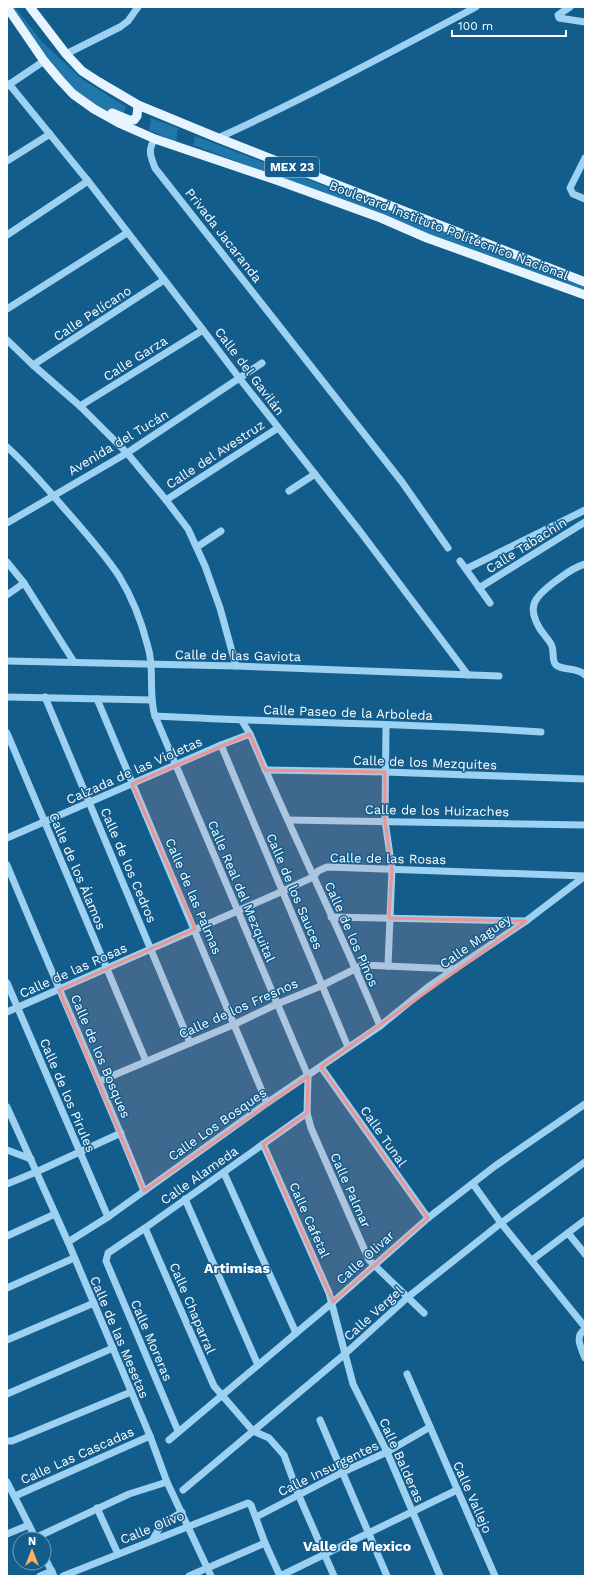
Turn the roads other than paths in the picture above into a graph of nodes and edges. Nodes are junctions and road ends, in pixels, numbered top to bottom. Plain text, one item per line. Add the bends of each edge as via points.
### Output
1 (7, 7) edge
2 (30, 7) edge
3 (138, 7) edge
4 (476, 7) edge
5 (570, 7) edge
6 (585, 22) edge
7 (66, 54) junction
8 (44, 61) junction
9 (8, 85) edge
10 (138, 105) junction
11 (94, 109) junction
12 (50, 134) junction
13 (218, 138) junction
14 (155, 139) junction
15 (585, 158) edge
16 (7, 161) edge
17 (88, 181) junction
18 (585, 199) edge
19 (127, 233) junction
20 (7, 235) edge
21 (164, 280) junction
22 (585, 282) edge
23 (585, 295) edge
24 (7, 309) edge
25 (203, 330) junction
26 (7, 340) edge
27 (262, 363) dead end
28 (33, 365) junction
29 (240, 379) junction
30 (80, 406) junction
31 (278, 428) junction
32 (7, 447) edge
33 (127, 453) junction
34 (315, 474) junction
35 (289, 491) dead end
36 (52, 495) junction
37 (166, 500) junction
38 (585, 510) edge
39 (585, 522) edge
40 (7, 523) edge
41 (221, 532) dead end
42 (196, 547) junction
43 (448, 548) dead end
44 (460, 561) dead end
45 (7, 562) edge
46 (585, 564) edge
47 (466, 569) junction
48 (24, 583) junction
49 (479, 588) junction
50 (7, 595) edge
51 (490, 603) dead end
52 (7, 661) edge
53 (74, 662) junction
54 (152, 665) junction
55 (236, 666) junction
56 (468, 675) junction
57 (585, 675) edge
58 (499, 676) dead end
59 (7, 697) edge
60 (45, 697) junction
61 (97, 699) junction
62 (152, 700) junction
63 (155, 716) junction
64 (242, 721) junction
65 (386, 726) junction
66 (541, 732) dead end
67 (7, 733) edge
68 (250, 734) junction
69 (220, 745) junction
70 (176, 765) junction
71 (265, 770) junction
72 (385, 772) junction
73 (585, 779) edge
74 (132, 784) junction
75 (89, 803) junction
76 (288, 820) junction
77 (385, 821) junction
78 (44, 822) junction
79 (585, 826) edge
80 (7, 838) edge
81 (7, 865) edge
82 (392, 869) junction
83 (585, 876) edge
84 (313, 877) junction
85 (283, 891) junction
86 (237, 911) junction
87 (331, 917) junction
88 (388, 918) junction
89 (526, 920) junction
90 (195, 929) junction
91 (151, 948) junction
92 (388, 966) junction
93 (106, 968) junction
94 (356, 968) junction
95 (455, 969) junction
96 (7, 983) edge
97 (321, 986) junction
98 (59, 990) junction
99 (277, 1004) junction
100 (17, 1007) junction
101 (7, 1012) edge
102 (235, 1024) junction
103 (380, 1026) junction
104 (190, 1043) junction
105 (348, 1047) junction
106 (146, 1061) junction
107 (321, 1067) junction
108 (308, 1076) junction
109 (100, 1082) junction
110 (267, 1103) junction
111 (585, 1104) edge
112 (8, 1111) edge
113 (307, 1113) junction
114 (121, 1133) junction
115 (263, 1144) junction
116 (7, 1150) edge
117 (80, 1151) junction
118 (31, 1159) junction
119 (585, 1162) edge
120 (36, 1172) junction
121 (224, 1173) junction
122 (7, 1184) edge
123 (473, 1184) junction
124 (144, 1191) junction
125 (185, 1199) junction
126 (55, 1214) junction
127 (108, 1217) junction
128 (428, 1218) junction
129 (585, 1220) edge
130 (501, 1223) junction
131 (145, 1228) junction
132 (568, 1233) junction
133 (7, 1236) edge
134 (68, 1242) junction
135 (585, 1254) edge
136 (106, 1257) joint
137 (74, 1258) junction
138 (532, 1260) junction
139 (373, 1266) junction
140 (7, 1288) edge
141 (408, 1297) junction
142 (333, 1302) junction
143 (94, 1303) junction
144 (424, 1313) dead end
145 (585, 1328) edge
146 (296, 1333) junction
147 (7, 1340) edge
148 (113, 1348) junction
149 (346, 1353) junction
150 (585, 1358) edge
151 (258, 1365) junction
152 (407, 1374) dead end
153 (131, 1392) junction
154 (7, 1394) edge
155 (222, 1395) junction
156 (320, 1420) dead end
157 (430, 1427) junction
158 (252, 1430) junction
159 (178, 1431) junction
160 (150, 1436) junction
161 (169, 1440) dead end
162 (7, 1441) edge
163 (387, 1452) junction
164 (343, 1472) junction
165 (7, 1482) edge
166 (167, 1482) junction
167 (183, 1490) dead end
168 (456, 1490) junction
169 (15, 1496) junction
170 (299, 1496) junction
171 (97, 1508) junction
172 (412, 1511) junction
173 (182, 1512) junction
174 (256, 1517) junction
175 (29, 1525) junction
176 (188, 1525) junction
177 (32, 1531) edge
178 (51, 1531) edge
179 (7, 1534) edge
180 (368, 1534) junction
181 (153, 1539) junction
182 (265, 1543) junction
183 (118, 1554) junction
184 (324, 1555) junction
185 (208, 1568) junction
186 (53, 1574) edge
187 (40, 1576) edge
188 (63, 1576) edge
189 (189, 1576) edge
190 (211, 1576) edge
191 (280, 1576) edge
192 (334, 1576) edge
193 (387, 1576) edge
194 (440, 1576) edge
195 (495, 1576) edge

1 - 8 main road, Boulevard Instituto Politécnico Nacional / MEX 23
2 - 7 main road, Boulevard Instituto Politécnico Nacional / MEX 23
3 - 7 street via 120,27
4 - 13 street via 273,113
5 - 6 street via 560,12 558,17 561,20
7 - 10 main road, Boulevard Instituto Politécnico Nacional / MEX 23 via 82,71
8 - 9 street
8 - 11 main road, Boulevard Instituto Politécnico Nacional / MEX 23 via 74,94
9 - 12 street, Calle del Gavilán
10 - 11 main road via 134,120
10 - 13 main road, Boulevard Instituto Politécnico Nacional / MEX 23
11 - 14 main road, Boulevard Instituto Politécnico Nacional / MEX 23
12 - 16 street
12 - 17 street, Calle del Gavilán
13 - 22 main road, Boulevard Instituto Politécnico Nacional / MEX 23
14 - 23 main road, Boulevard Instituto Politécnico Nacional / MEX 23 via 374,215 427,238
14 - 43 street, Privada Jacaranda via 150,145 155,168 402,482
15 - 18 street via 570,188 573,194
17 - 19 street, Calle del Gavilán
17 - 20 street
19 - 21 street, Calle del Gavilán
19 - 24 street
21 - 25 street, Calle del Gavilán
21 - 28 street, Calle Pelícano
25 - 29 street, Calle del Gavilán
25 - 30 street, Calle Garza
26 - 28 street
27 - 29 street, Avenida del Tucán
28 - 30 street
29 - 31 street, Calle del Gavilán
29 - 33 street, Avenida del Tucán
30 - 33 street
31 - 34 street, Calle del Gavilán
31 - 37 street, Calle del Avestruz
32 - 36 street, Calle Real del Mezquital
33 - 36 street, Avenida del Tucán
33 - 37 street
34 - 35 street
34 - 56 street, Calle del Gavilán
36 - 40 street, Avenida del Tucán
36 - 54 street, Calle Real del Mezquital via 97,546 119,577 140,620
37 - 42 street via 188,529
38 - 47 street
39 - 49 street, Calle Tabachín
41 - 42 street
42 - 55 street via 220,608
44 - 47 street
45 - 48 street
46 - 57 street via 570,571 541,593 534,606 536,621 553,648 556,665 577,670
47 - 49 street
48 - 50 street
48 - 53 street
49 - 51 street
52 - 53 street, Calle de las Gaviota
53 - 54 street, Calle de las Gaviota
54 - 55 street, Calle de las Gaviota
54 - 62 street, Calle Real del Mezquital
55 - 56 street, Calle de las Gaviota
56 - 58 street, Calle de las Gaviota
59 - 60 street
60 - 61 street
60 - 75 street, Calle de los Cedros
61 - 62 street
61 - 74 street, Calle de las Palmas
62 - 63 street, Calle Real del Mezquital
63 - 64 street, Calle Paseo de la Arboleda
63 - 70 street, Calle Real del Mezquital
64 - 65 street, Calle Paseo de la Arboleda
64 - 68 street, Calle de los Pinos
65 - 66 street, Calle Paseo de la Arboleda
65 - 72 street
67 - 78 street, Calle de los Álamos
68 - 69 street, Calzada de las Violetas
68 - 71 street, Calle de los Pinos
69 - 70 street, Calzada de las Violetas
69 - 85 street, Calle de los Sauces
70 - 74 street, Calzada de las Violetas
70 - 86 street, Calle Real del Mezquital
71 - 72 street, Calle de los Mezquites
71 - 76 street, Calle de los Pinos
72 - 73 street, Calle de los Mezquites
72 - 77 street
74 - 75 street, Calzada de las Violetas
74 - 90 street, Calle de las Palmas
75 - 78 street, Calzada de las Violetas
75 - 91 street, Calle de los Cedros
76 - 77 street, Calle de los Huizaches
76 - 84 street, Calle de los Pinos
77 - 79 street, Calle de los Huizaches
77 - 82 street
78 - 80 street, Calzada de las Violetas
78 - 93 street, Calle de los Álamos
81 - 98 street, Calle de los Bosques
82 - 83 street, Calle de las Rosas
82 - 84 street, Calle de las Rosas via 327,867
82 - 88 street
83 - 89 street, Calle Maguey
84 - 85 street, Calle de las Rosas
84 - 87 street, Calle de los Pinos
85 - 86 street, Calle de las Rosas
85 - 97 street, Calle de los Sauces
86 - 90 street, Calle de las Rosas
86 - 99 street, Calle Real del Mezquital
87 - 88 street
87 - 94 street, Calle de los Pinos
88 - 89 street
88 - 92 street
89 - 95 street, Calle Maguey
90 - 91 street, Calle de las Rosas
90 - 102 street, Calle de las Palmas
91 - 93 street, Calle de las Rosas
91 - 104 street, Calle de los Cedros
92 - 94 street, Calle de los Fresnos via 363,965
92 - 95 street, Calle de los Fresnos
93 - 98 street, Calle de las Rosas
93 - 106 street, Calle de los Álamos
94 - 97 street, Calle de los Fresnos
94 - 103 street, Calle de los Pinos
95 - 103 street, Calle Maguey
96 - 100 street, Calle de los Pirules
97 - 99 street, Calle de los Fresnos
97 - 105 street, Calle de los Sauces
98 - 100 street, Calle de las Rosas
98 - 109 street, Calle de los Bosques
99 - 102 street, Calle de los Fresnos
99 - 108 street, Calle Real del Mezquital
100 - 101 street, Calle de las Rosas
100 - 117 street, Calle de los Pirules
102 - 104 street, Calle de los Fresnos
102 - 110 street, Calle de las Palmas
103 - 105 street, Calle Los Bosques
104 - 106 street, Calle de los Fresnos
105 - 107 street, Calle Los Bosques
106 - 109 street, Calle de los Fresnos
107 - 108 street, Calle Los Bosques
107 - 128 street, Calle Tunal
108 - 110 street, Calle Los Bosques
108 - 113 street, Calle Palmar
109 - 114 street, Calle de los Bosques
110 - 124 street, Calle Los Bosques
111 - 123 street, Calle Olivar
112 - 118 street, Calle de las Mesetas
113 - 115 street, Calle Alameda
113 - 139 street, Calle Palmar via 314,1136
114 - 117 street
114 - 124 street, Calle de los Bosques
115 - 121 street, Calle Alameda
115 - 142 street, Calle Cafetal
116 - 118 street
117 - 120 street
117 - 127 street, Calle de los Pirules
118 - 120 street, Calle de las Mesetas
119 - 130 street, Calle Vergel
120 - 122 street
120 - 126 street, Calle de las Mesetas
121 - 125 street, Calle Alameda
121 - 146 street
123 - 128 street, Calle Olivar
123 - 130 street
124 - 127 street, Calle Los Bosques
125 - 131 street, Calle Alameda
125 - 151 street
126 - 133 street
126 - 134 street, Calle de las Mesetas
127 - 134 street, Calle Los Bosques
128 - 139 street, Calle Olivar
129 - 132 street
130 - 138 street
130 - 141 street, Calle Vergel
131 - 136 street, Calle Alameda via 108,1253
131 - 155 street, Calle Chaparral via 210,1378
132 - 135 street
132 - 138 street
134 - 137 street, Calle de las Mesetas
136 - 159 street, Calle Moreras
137 - 140 street
137 - 143 street, Calle de las Mesetas
138 - 145 street
139 - 141 street, Calle Palmar
139 - 142 street, Calle Olivar
141 - 144 street, Calle Palmar
141 - 149 street, Calle Vergel
142 - 146 street, Calle Olivar
142 - 149 street, Calle Cafetal
143 - 147 street
143 - 148 street, Calle de las Mesetas
145 - 150 street via 579,1337
146 - 151 street, Calle Olivar
148 - 153 street, Calle de las Mesetas
148 - 154 street
149 - 158 street, Calle Vergel
149 - 163 street, Calle Balderas via 353,1384
151 - 155 street, Calle Olivar
152 - 157 street, Calle Vallejo
153 - 160 street, Calle de las Mesetas
153 - 162 street
155 - 158 street, Calle Chaparral
155 - 159 street, Calle Olivar
156 - 164 street
157 - 163 street, Calle Insurgentes
157 - 168 street, Calle Vallejo
158 - 167 street, Calle Vergel
158 - 170 street via 269,1438 282,1451
159 - 161 street, Calle Olivar
160 - 166 street, Calle de las Mesetas
160 - 169 street, Calle Las Cascadas
163 - 164 street, Calle Insurgentes
163 - 172 street, Calle Balderas
164 - 170 street, Calle Insurgentes
164 - 180 street
165 - 169 street
166 - 171 street
166 - 173 street, Calle de las Mesetas
168 - 172 street
168 - 195 street, Calle Vallejo
169 - 175 street
170 - 174 street, Calle Insurgentes
170 - 184 street
171 - 178 street
171 - 183 street
172 - 180 street
172 - 194 street, Calle Balderas
173 - 176 street, Calle de las Mesetas
173 - 181 street via 161,1525
174 - 176 street, Calle Olivo via 250,1503
174 - 182 street
175 - 177 street
175 - 179 street
176 - 181 street, Calle Olivo
176 - 185 street, Calle de las Mesetas
180 - 184 street
180 - 193 street
181 - 183 street, Calle Olivo
182 - 185 street
182 - 191 street
183 - 188 street, Calle Olivo
184 - 191 street
184 - 192 street
185 - 189 street
185 - 190 street, Calle de las Mesetas
186 - 187 street

